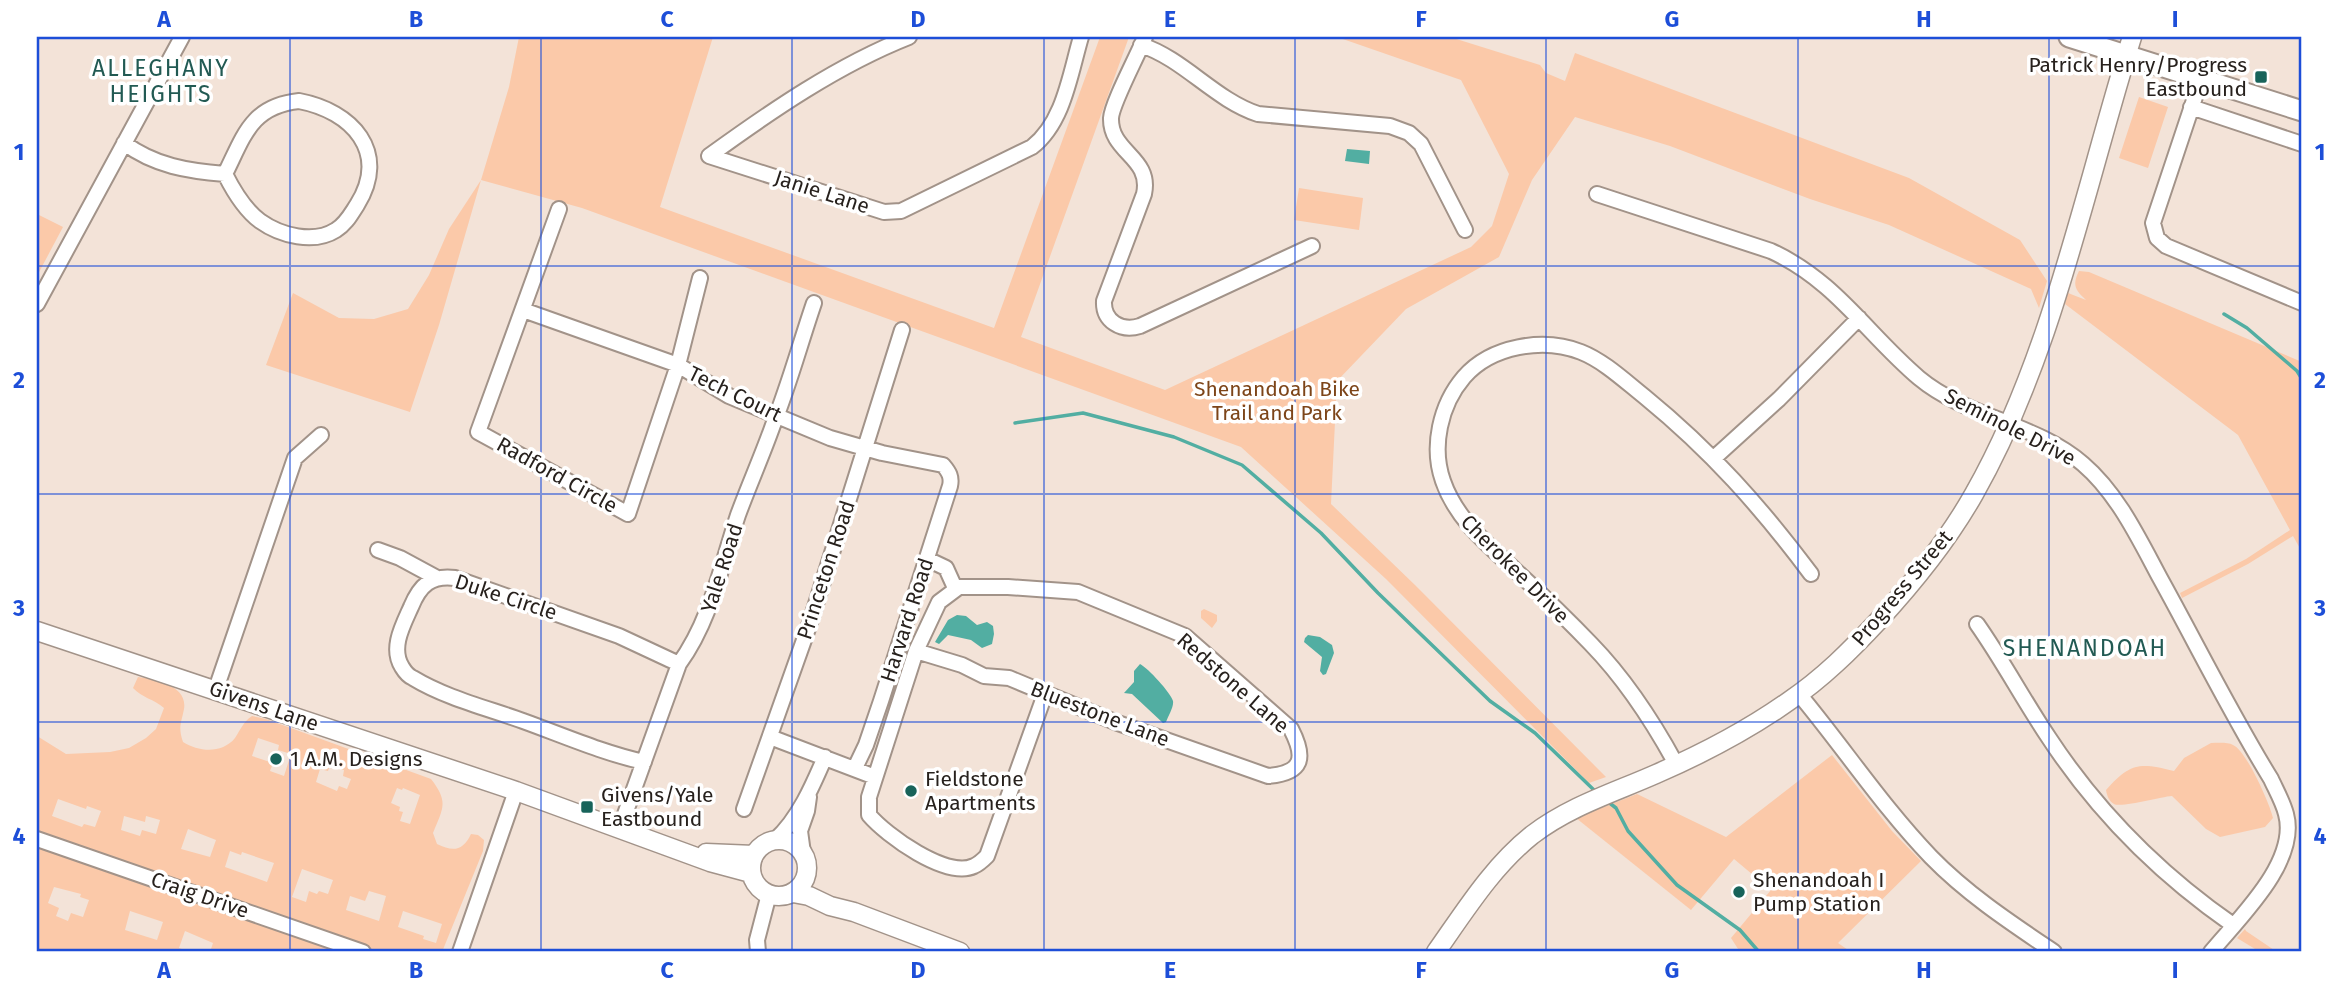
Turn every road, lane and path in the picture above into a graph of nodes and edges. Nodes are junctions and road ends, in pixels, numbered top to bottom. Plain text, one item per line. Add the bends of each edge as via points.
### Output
1 (182, 37) edge
2 (909, 37) edge
3 (1081, 37) edge
4 (2069, 37) edge
5 (1143, 41) edge
6 (2129, 46) edge
7 (2201, 79) junction
8 (2191, 107) junction
9 (2302, 111) edge
10 (124, 144) junction
11 (2302, 144) edge
12 (225, 174) junction
13 (1597, 194) dead end
14 (559, 209) dead end
15 (1465, 230) dead end
16 (1312, 246) dead end
17 (700, 278) dead end
18 (814, 303) dead end
19 (2302, 303) edge
20 (37, 304) edge
21 (523, 310) junction
22 (1859, 318) junction
23 (902, 330) dead end
24 (678, 365) junction
25 (777, 416) junction
26 (2009, 424) junction
27 (321, 435) dead end
28 (864, 449) junction
29 (1714, 458) junction
30 (948, 471) joint
31 (378, 550) dead end
32 (927, 559) junction
33 (1811, 574) dead end
34 (437, 578) junction
35 (955, 588) junction
36 (1977, 624) dead end
37 (37, 631) edge
38 (916, 651) junction
39 (679, 664) junction
40 (216, 689) junction
41 (1045, 694) junction
42 (1799, 694) junction
43 (770, 737) junction
44 (825, 757) junction
45 (644, 762) junction
46 (1676, 764) junction
47 (855, 768) junction
48 (1284, 774) joint
49 (875, 777) junction
50 (516, 791) junction
51 (809, 795) junction
52 (744, 809) dead end
53 (620, 828) junction
54 (37, 839) edge
55 (775, 840) junction
56 (803, 853) junction
57 (753, 864) junction
58 (807, 872) junction
59 (793, 893) junction
60 (769, 894) junction
61 (854, 912) junction
62 (2233, 925) junction
63 (363, 952) edge
64 (460, 952) edge
65 (758, 952) edge
66 (960, 952) edge
67 (1436, 952) edge
68 (2054, 952) edge
69 (2211, 952) edge

1 - 10 street
2 - 3 street, Janie Lane via 773,111 709,156 884,212 901,211 1042,139 1056,118
4 - 6 main road
5 - 15 street via 1258,114 1390,126 1409,133 1423,148
5 - 16 street via 1111,119 1118,143 1142,170 1145,190 1104,301 1108,317 1121,327 1140,326
6 - 7 main road
6 - 26 street, Progress Street via 2057,291
7 - 8 street
7 - 9 main road
8 - 11 street
8 - 19 street via 2153,223 2157,238 2166,246
10 - 12 street via 173,167
10 - 20 street
12 - 12 street via 260,220 308,238 346,222 370,172 362,138 346,122 299,101 261,113 250,124
13 - 22 street, Seminole Drive via 1781,256 1825,284
14 - 21 street, Radford Circle
17 - 24 street, Radford Circle
18 - 25 street, Yale Road
21 - 24 street, Tech Court
21 - 24 street, Radford Circle via 478,432 628,514
22 - 26 street, Seminole Drive via 1931,387
22 - 29 street
23 - 28 street, Princeton Road
24 - 25 street, Tech Court via 729,396
25 - 28 street, Tech Court
25 - 39 street, Yale Road via 702,628
26 - 42 street, Progress Street via 1972,497 1935,553 1853,648
26 - 62 street, Seminole Drive via 2063,449 2108,491 2278,793 2287,822 2285,848 2270,878
27 - 40 street via 295,458
28 - 30 street, Tech Court via 943,465
28 - 43 street, Princeton Road
29 - 33 street, Cherokee Drive
29 - 46 street, Cherokee Drive via 1607,368 1560,345 1530,345 1472,368 1449,400 1438,436 1443,480 1462,518 1614,668
30 - 32 street, Harvard Road via 950,486
31 - 34 street
32 - 35 street via 946,568
32 - 47 street, Harvard Road
34 - 39 street, Duke Circle via 455,578 582,622
34 - 45 street, Duke Circle via 419,590 397,646 400,664 410,676
35 - 38 street via 939,602
35 - 48 street, Redstone Lane via 1078,592 1185,636 1291,729 1300,745 1300,757 1296,768
36 - 62 street via 2049,739 2095,800 2170,875
37 - 40 street, Givens Lane
38 - 41 street, Bluestone Lane via 984,676 1009,678
38 - 49 street
39 - 45 street, Yale Road
40 - 50 street, Givens Lane
41 - 48 street, Bluestone Lane via 1191,750 1268,775
41 - 49 street via 988,856 972,867 935,861 880,828 869,815
42 - 46 street, Progress Street via 1723,742
42 - 68 street via 1875,794 1932,858 1982,902
43 - 44 street
43 - 52 street, Princeton Road
44 - 47 street
44 - 51 street
45 - 53 street, Yale Road
46 - 67 street, Progress Street via 1545,825 1485,884
47 - 49 street
50 - 53 street, Givens Lane
50 - 64 street
51 - 55 street
51 - 56 street via 800,831
53 - 57 street, Givens Lane via 710,862
54 - 63 street, Craig Drive
55 - 56 street via 794,844
55 - 57 street via 760,847
56 - 58 street
57 - 60 street via 756,884
58 - 59 street
58 - 61 street
59 - 60 street
59 - 61 street
60 - 65 street
61 - 66 street
62 - 69 street, Seminole Drive

